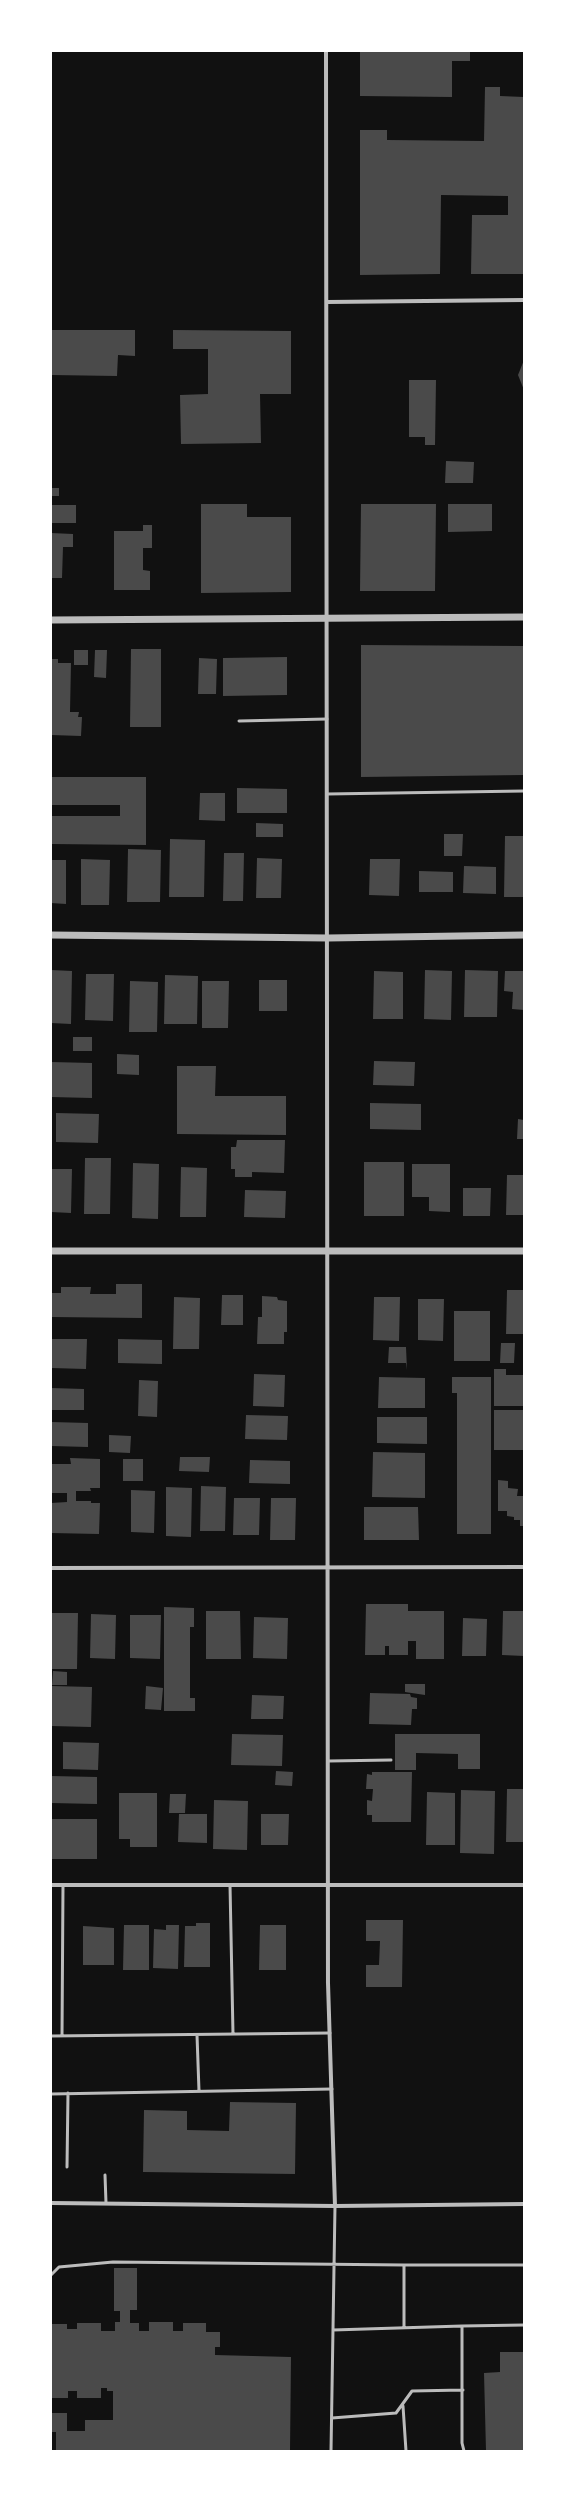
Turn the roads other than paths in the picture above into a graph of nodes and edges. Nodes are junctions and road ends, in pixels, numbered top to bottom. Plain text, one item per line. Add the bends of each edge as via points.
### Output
1 (326, 51) edge
2 (524, 300) edge
3 (327, 302) junction
4 (326, 617) junction
5 (524, 617) edge
6 (51, 620) edge
7 (327, 719) junction
8 (239, 721) dead end
9 (524, 791) edge
10 (327, 794) junction
11 (51, 935) edge
12 (524, 935) edge
13 (328, 938) junction
14 (51, 1251) edge
15 (327, 1251) junction
16 (524, 1251) edge
17 (328, 1567) junction
18 (524, 1567) edge
19 (51, 1568) edge
20 (391, 1760) dead end
21 (329, 1761) junction
22 (51, 1884) edge
23 (63, 1885) junction
24 (230, 1885) junction
25 (329, 1885) junction
26 (524, 1885) edge
27 (330, 2033) junction
28 (233, 2034) junction
29 (197, 2035) junction
30 (51, 2036) edge
31 (62, 2036) junction
32 (332, 2089) junction
33 (199, 2091) junction
34 (68, 2093) junction
35 (51, 2094) edge
36 (68, 2167) dead end
37 (105, 2174) dead end
38 (51, 2203) edge
39 (106, 2203) junction
40 (524, 2204) edge
41 (335, 2206) junction
42 (334, 2264) junction
43 (404, 2265) junction
44 (524, 2265) edge
45 (51, 2275) edge
46 (524, 2325) edge
47 (462, 2326) junction
48 (404, 2328) junction
49 (333, 2330) junction
50 (463, 2390) junction
51 (403, 2406) junction
52 (332, 2418) junction
53 (331, 2451) edge
54 (406, 2451) edge
55 (464, 2451) edge

1 - 3 street
2 - 3 street
3 - 4 street
4 - 5 street
4 - 6 street
4 - 7 street
7 - 8 lane
7 - 10 street
9 - 10 lane
10 - 13 street
11 - 13 street
12 - 13 street
13 - 15 street
14 - 15 street
15 - 16 street
15 - 17 street
17 - 18 street
17 - 19 street
17 - 21 street
20 - 21 lane
21 - 25 street
22 - 23 street
23 - 24 street
23 - 31 lane
24 - 25 street
24 - 28 lane
25 - 26 street
25 - 27 street
27 - 28 lane
27 - 32 street
28 - 29 lane
29 - 31 lane
29 - 33 lane
30 - 31 lane
32 - 33 lane
32 - 41 street
33 - 34 lane
34 - 35 lane
34 - 36 lane
37 - 39 lane
38 - 39 street
39 - 41 street
40 - 41 street
41 - 42 lane
42 - 43 lane
42 - 45 lane via 113,2262 59,2267
42 - 49 lane
43 - 44 lane
43 - 48 lane
46 - 47 lane
47 - 48 lane
47 - 50 lane
48 - 49 lane
49 - 52 lane
50 - 51 lane via 412,2391
50 - 55 lane
51 - 52 lane via 396,2413
51 - 54 lane
52 - 53 lane

